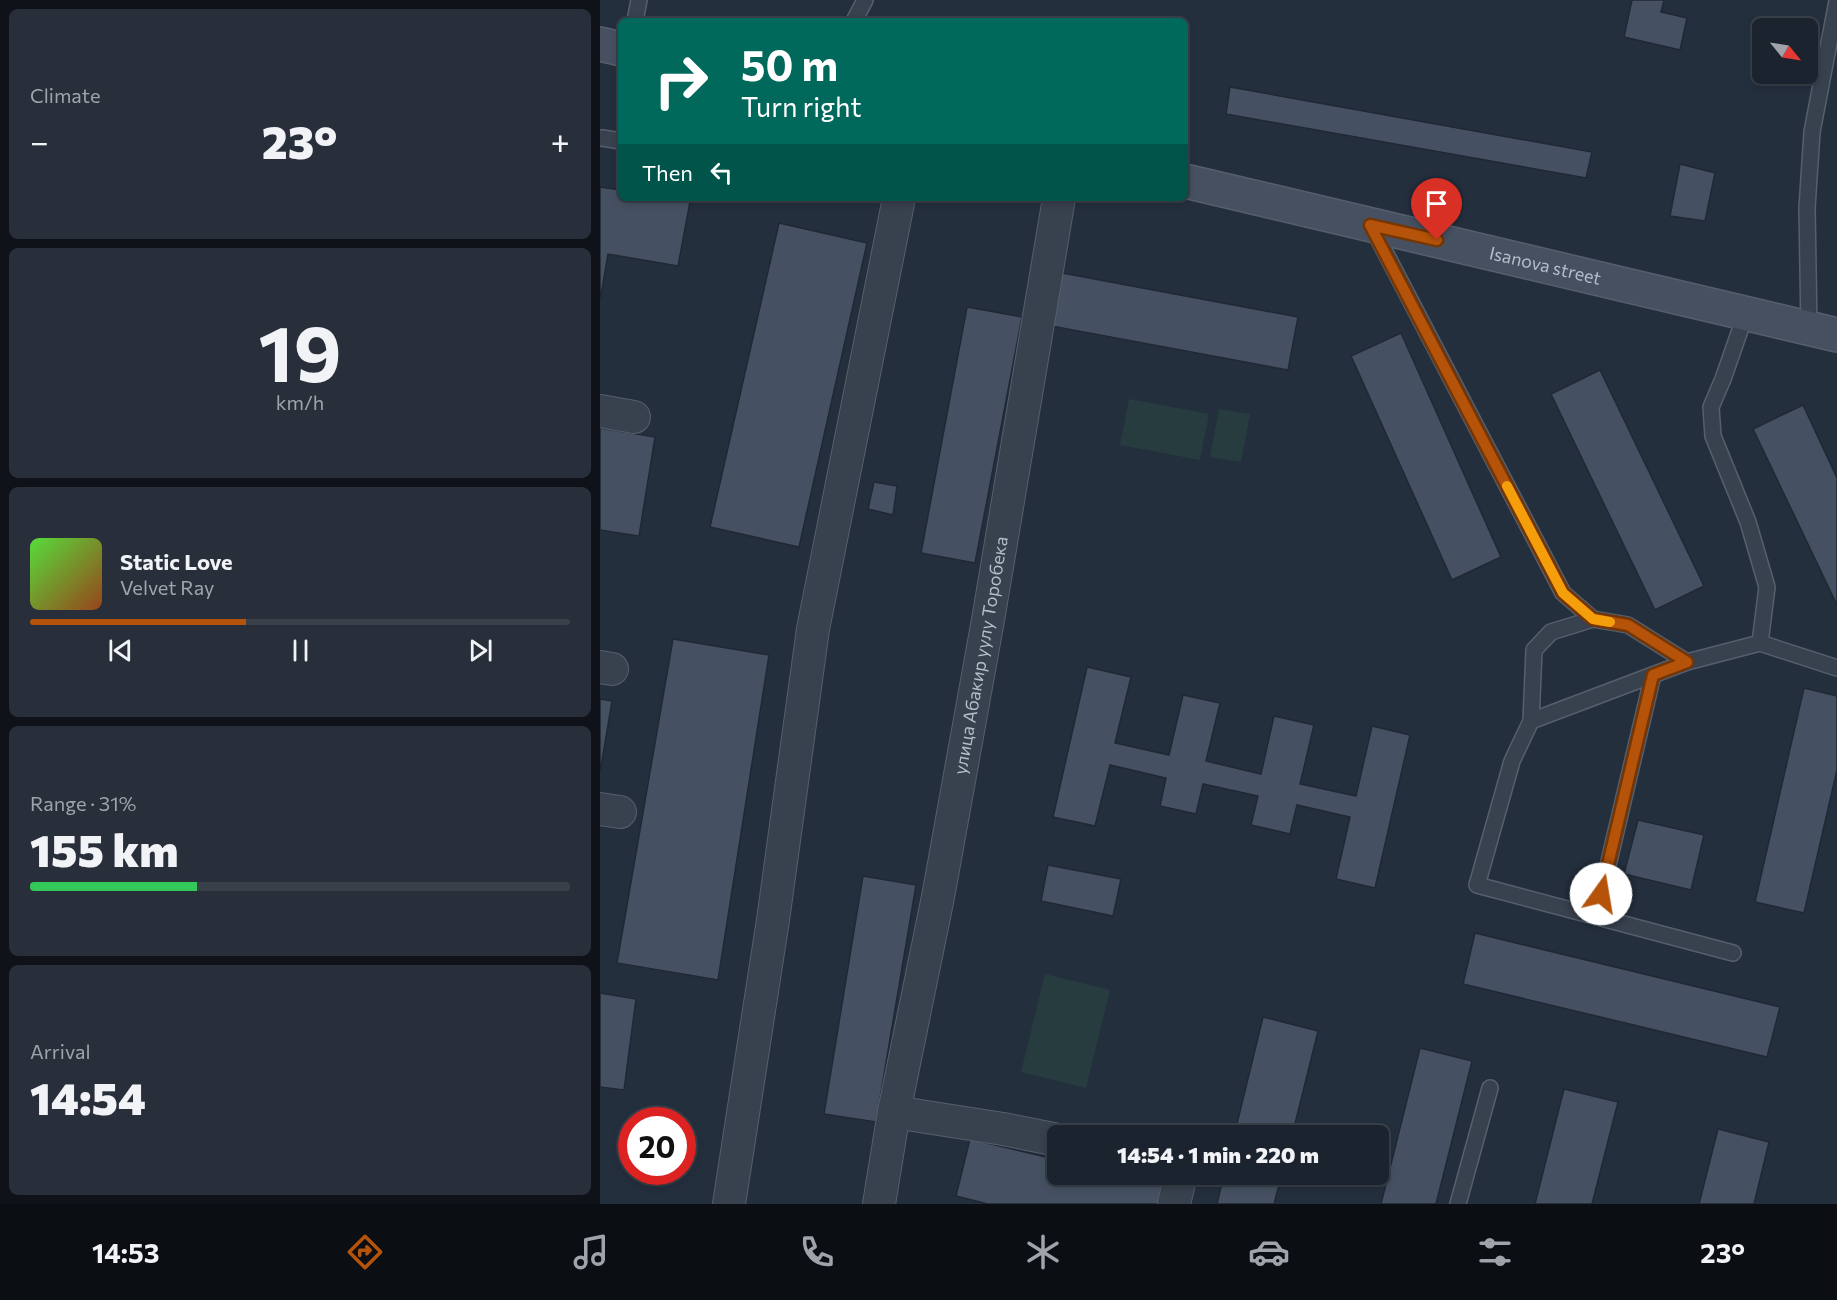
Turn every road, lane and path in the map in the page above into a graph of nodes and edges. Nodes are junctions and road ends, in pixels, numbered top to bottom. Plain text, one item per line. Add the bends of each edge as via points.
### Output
1 (639, 0) edge
2 (865, 0) edge
3 (1837, 1) edge
4 (635, 18) edge
5 (856, 18) edge
6 (600, 44) edge
7 (618, 48) edge
8 (602, 138) dead end
9 (618, 141) edge
10 (1188, 182) edge
11 (898, 201) edge
12 (1058, 201) edge
13 (1370, 225) junction
14 (1746, 313) junction
15 (1823, 331) edge
16 (600, 411) edge
17 (634, 417) dead end
18 (1593, 619) junction
19 (1760, 644) junction
20 (1687, 662) junction
21 (1837, 668) edge
22 (1653, 675) junction
23 (1531, 721) junction
24 (1596, 916) junction
25 (1733, 953) dead end
26 (1490, 1088) dead end
27 (894, 1112) junction
28 (1047, 1138) edge
29 (1178, 1185) edge
30 (729, 1204) edge
31 (879, 1204) edge
32 (1174, 1204) edge
33 (1458, 1204) edge

1 - 4 lane
2 - 5 lane
3 - 15 lane via 1812,132 1807,208
6 - 7 main road
8 - 9 lane
10 - 13 main road, Isanova street
11 - 30 street via 813,629
12 - 27 street, улица Абакир уулу Торобека via 938,897
13 - 14 main road, Isanova street
13 - 18 lane via 1563,593
14 - 15 main road, Isanova street
14 - 19 lane via 1711,407 1713,436 1748,522 1767,587
16 - 17 street
18 - 20 lane via 1628,625
18 - 23 lane via 1551,632 1534,650
19 - 20 lane
19 - 21 lane
20 - 22 lane
22 - 23 lane
22 - 24 lane
23 - 24 lane via 1512,761 1477,885
24 - 25 lane
26 - 33 lane
27 - 28 street
27 - 31 street, улица Абакир уулу Торобека
29 - 32 street

